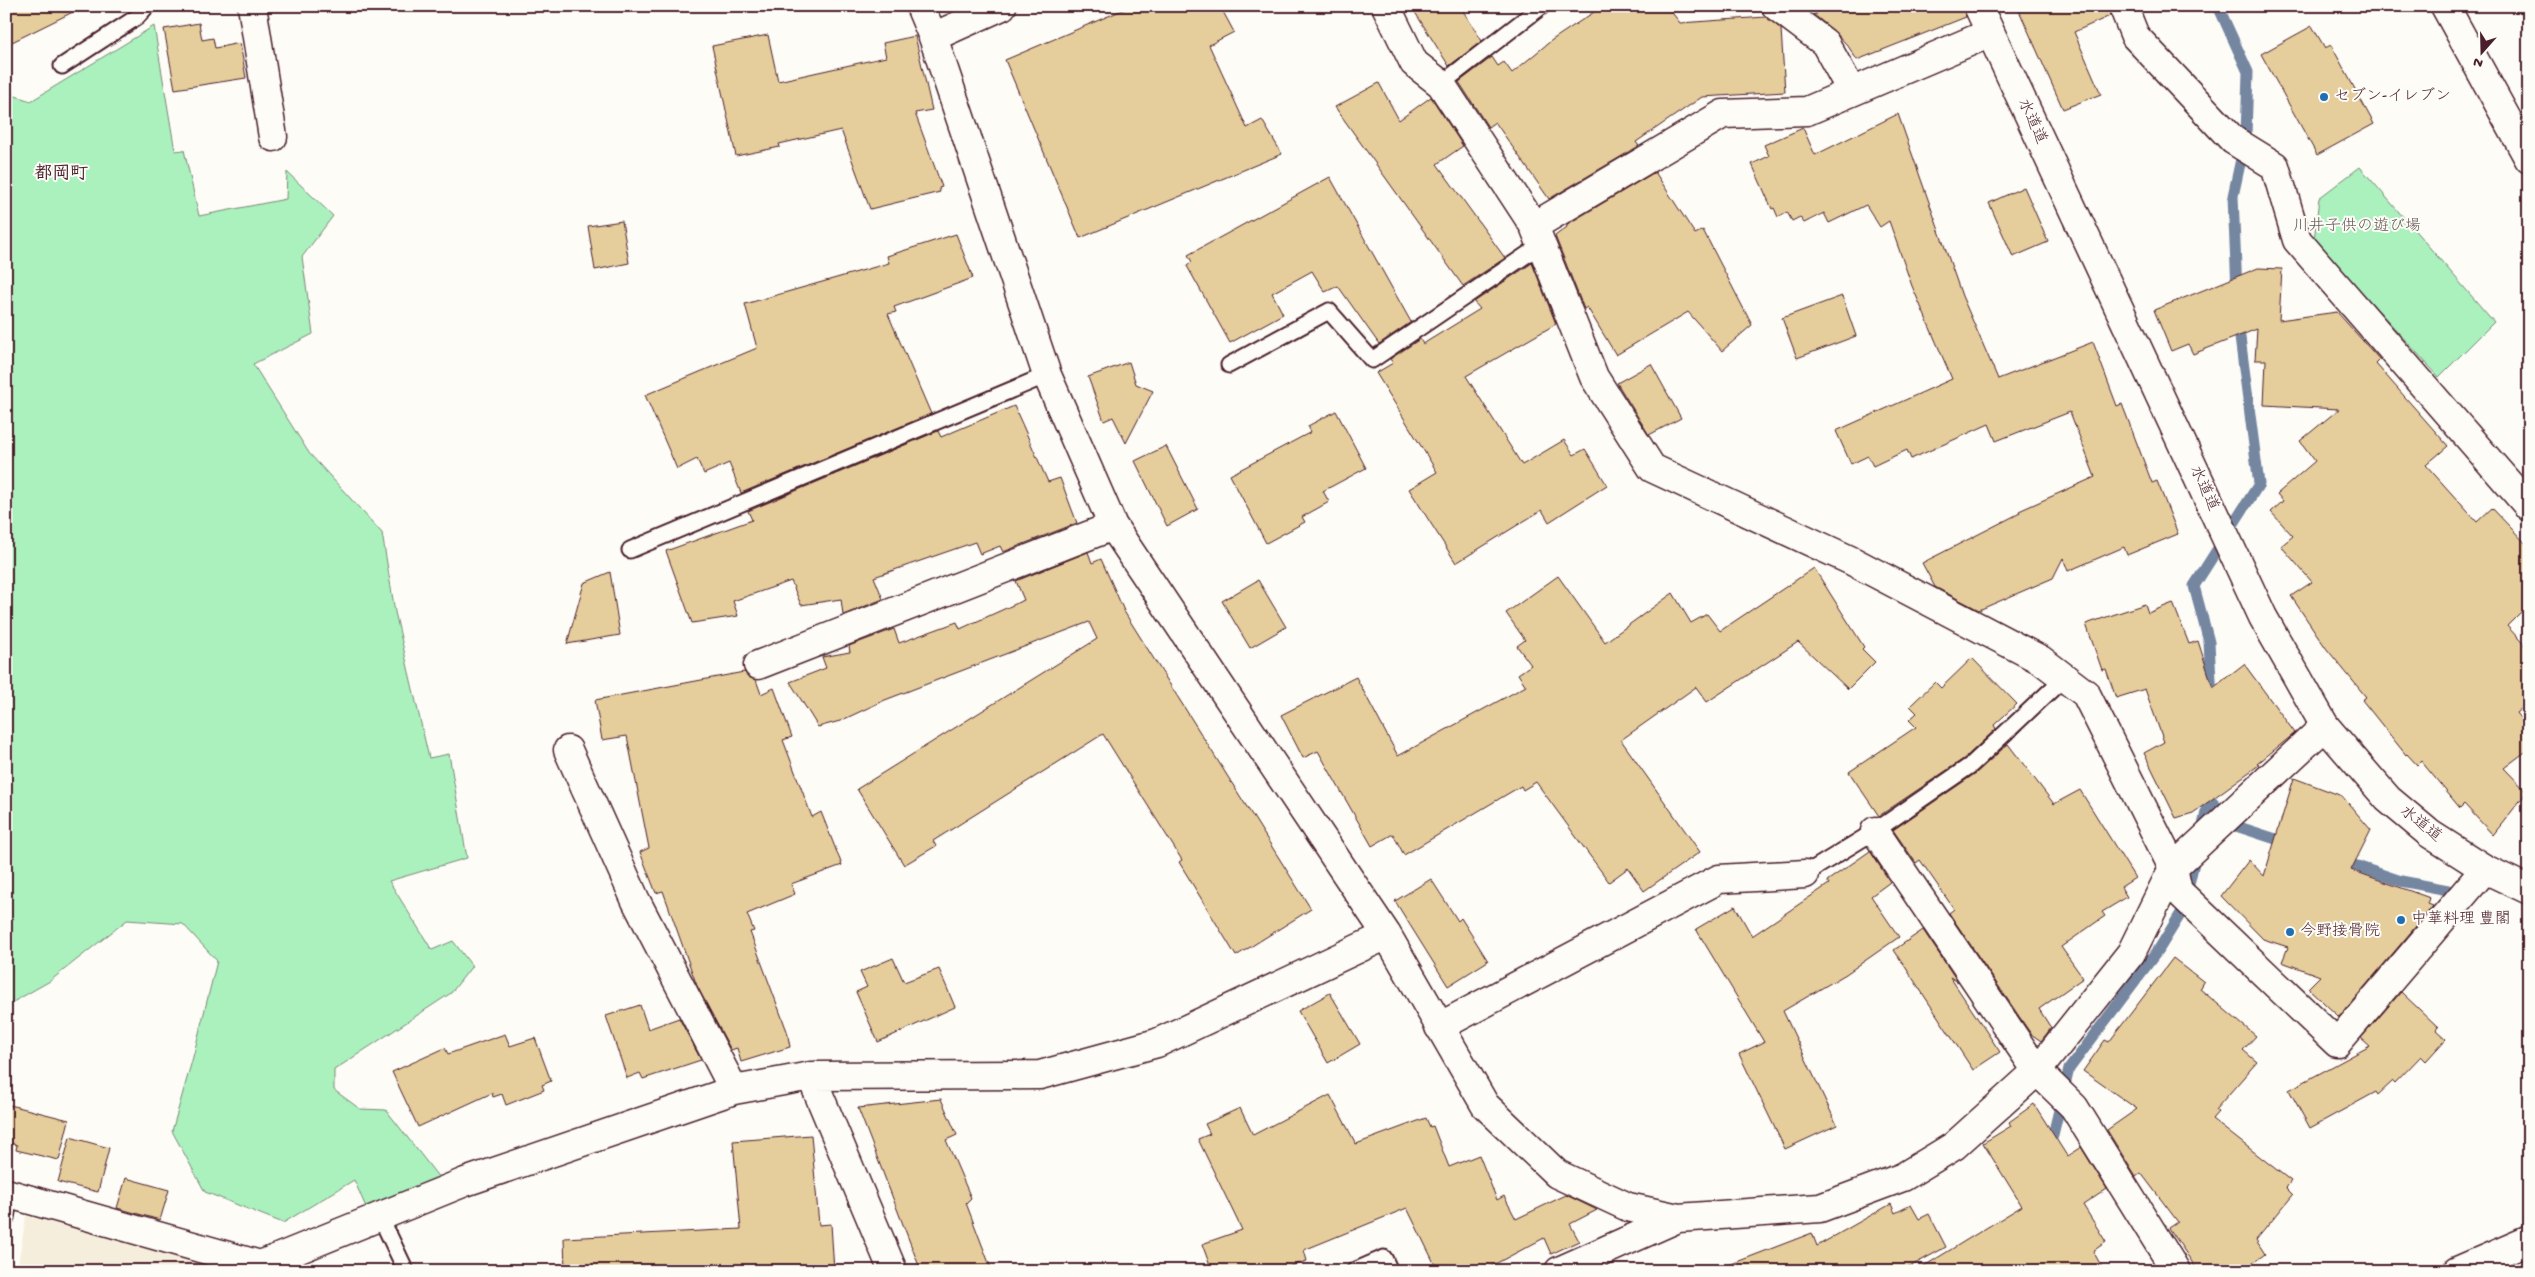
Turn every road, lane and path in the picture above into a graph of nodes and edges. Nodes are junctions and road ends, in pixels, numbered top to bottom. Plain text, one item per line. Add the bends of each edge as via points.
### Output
1 (147, 6) edge
2 (252, 6) edge
3 (920, 6) edge
4 (1002, 6) edge
5 (1386, 6) edge
6 (1542, 6) edge
7 (1776, 6) edge
8 (1978, 6) edge
9 (2123, 6) edge
10 (2445, 6) edge
11 (1990, 33) junction
12 (933, 37) junction
13 (62, 66) dead end
14 (1441, 84) junction
15 (1852, 92) junction
16 (273, 137) dead end
17 (2529, 159) edge
18 (1537, 235) junction
19 (1229, 365) dead end
20 (1047, 375) junction
21 (2529, 507) edge
22 (1113, 526) junction
23 (630, 550) dead end
24 (758, 665) dead end
25 (2064, 678) junction
26 (2325, 726) junction
27 (568, 750) dead end
28 (1874, 831) junction
29 (2173, 868) junction
30 (2485, 869) junction
31 (1805, 874) joint
32 (2529, 890) edge
33 (1387, 935) junction
34 (1439, 1027) junction
35 (2037, 1071) junction
36 (812, 1076) junction
37 (734, 1090) junction
38 (8, 1202) edge
39 (380, 1216) junction
40 (1678, 1218) junction
41 (2529, 1240) edge
42 (260, 1268) edge
43 (406, 1271) edge
44 (893, 1271) edge
45 (1354, 1271) edge
46 (1390, 1271) edge
47 (1559, 1271) edge
48 (2176, 1271) edge
49 (2457, 1271) edge

1 - 13 lane via 137,17
2 - 16 main road
3 - 12 main road
4 - 12 main road
5 - 14 main road via 1414,63
6 - 14 lane
7 - 15 main road via 1825,43
8 - 11 main road, 水道道
9 - 21 main road via 2134,36 2234,140 2275,166 2297,240
10 - 17 main road
11 - 15 main road
11 - 26 main road, 水道道 via 2263,618
12 - 20 main road
14 - 18 main road
15 - 18 main road via 1807,110 1723,114
18 - 19 lane via 1372,360 1329,311
18 - 25 main road via 1594,377 1652,468 1852,560 2041,660
20 - 22 main road
20 - 23 lane
22 - 24 main road
22 - 33 main road
25 - 28 lane via 1971,764
25 - 29 main road via 2086,694
26 - 29 main road
26 - 30 main road, 水道道 via 2388,799 2430,834
27 - 37 main road via 636,901
28 - 31 lane
28 - 35 main road
29 - 30 main road via 2178,891 2337,1043
29 - 35 main road via 2130,953
30 - 32 main road, 水道道
31 - 34 main road via 1719,879
33 - 34 main road
33 - 36 main road via 1157,1043 1040,1075
34 - 40 main road via 1484,1105 1557,1174 1628,1207
35 - 40 main road via 1954,1146 1903,1177 1820,1208
35 - 48 main road via 2074,1107
36 - 37 main road
36 - 44 main road
37 - 39 main road via 465,1182
38 - 42 main road
39 - 42 main road
39 - 43 lane
40 - 47 main road
41 - 49 main road
45 - 46 lane via 1384,1258

